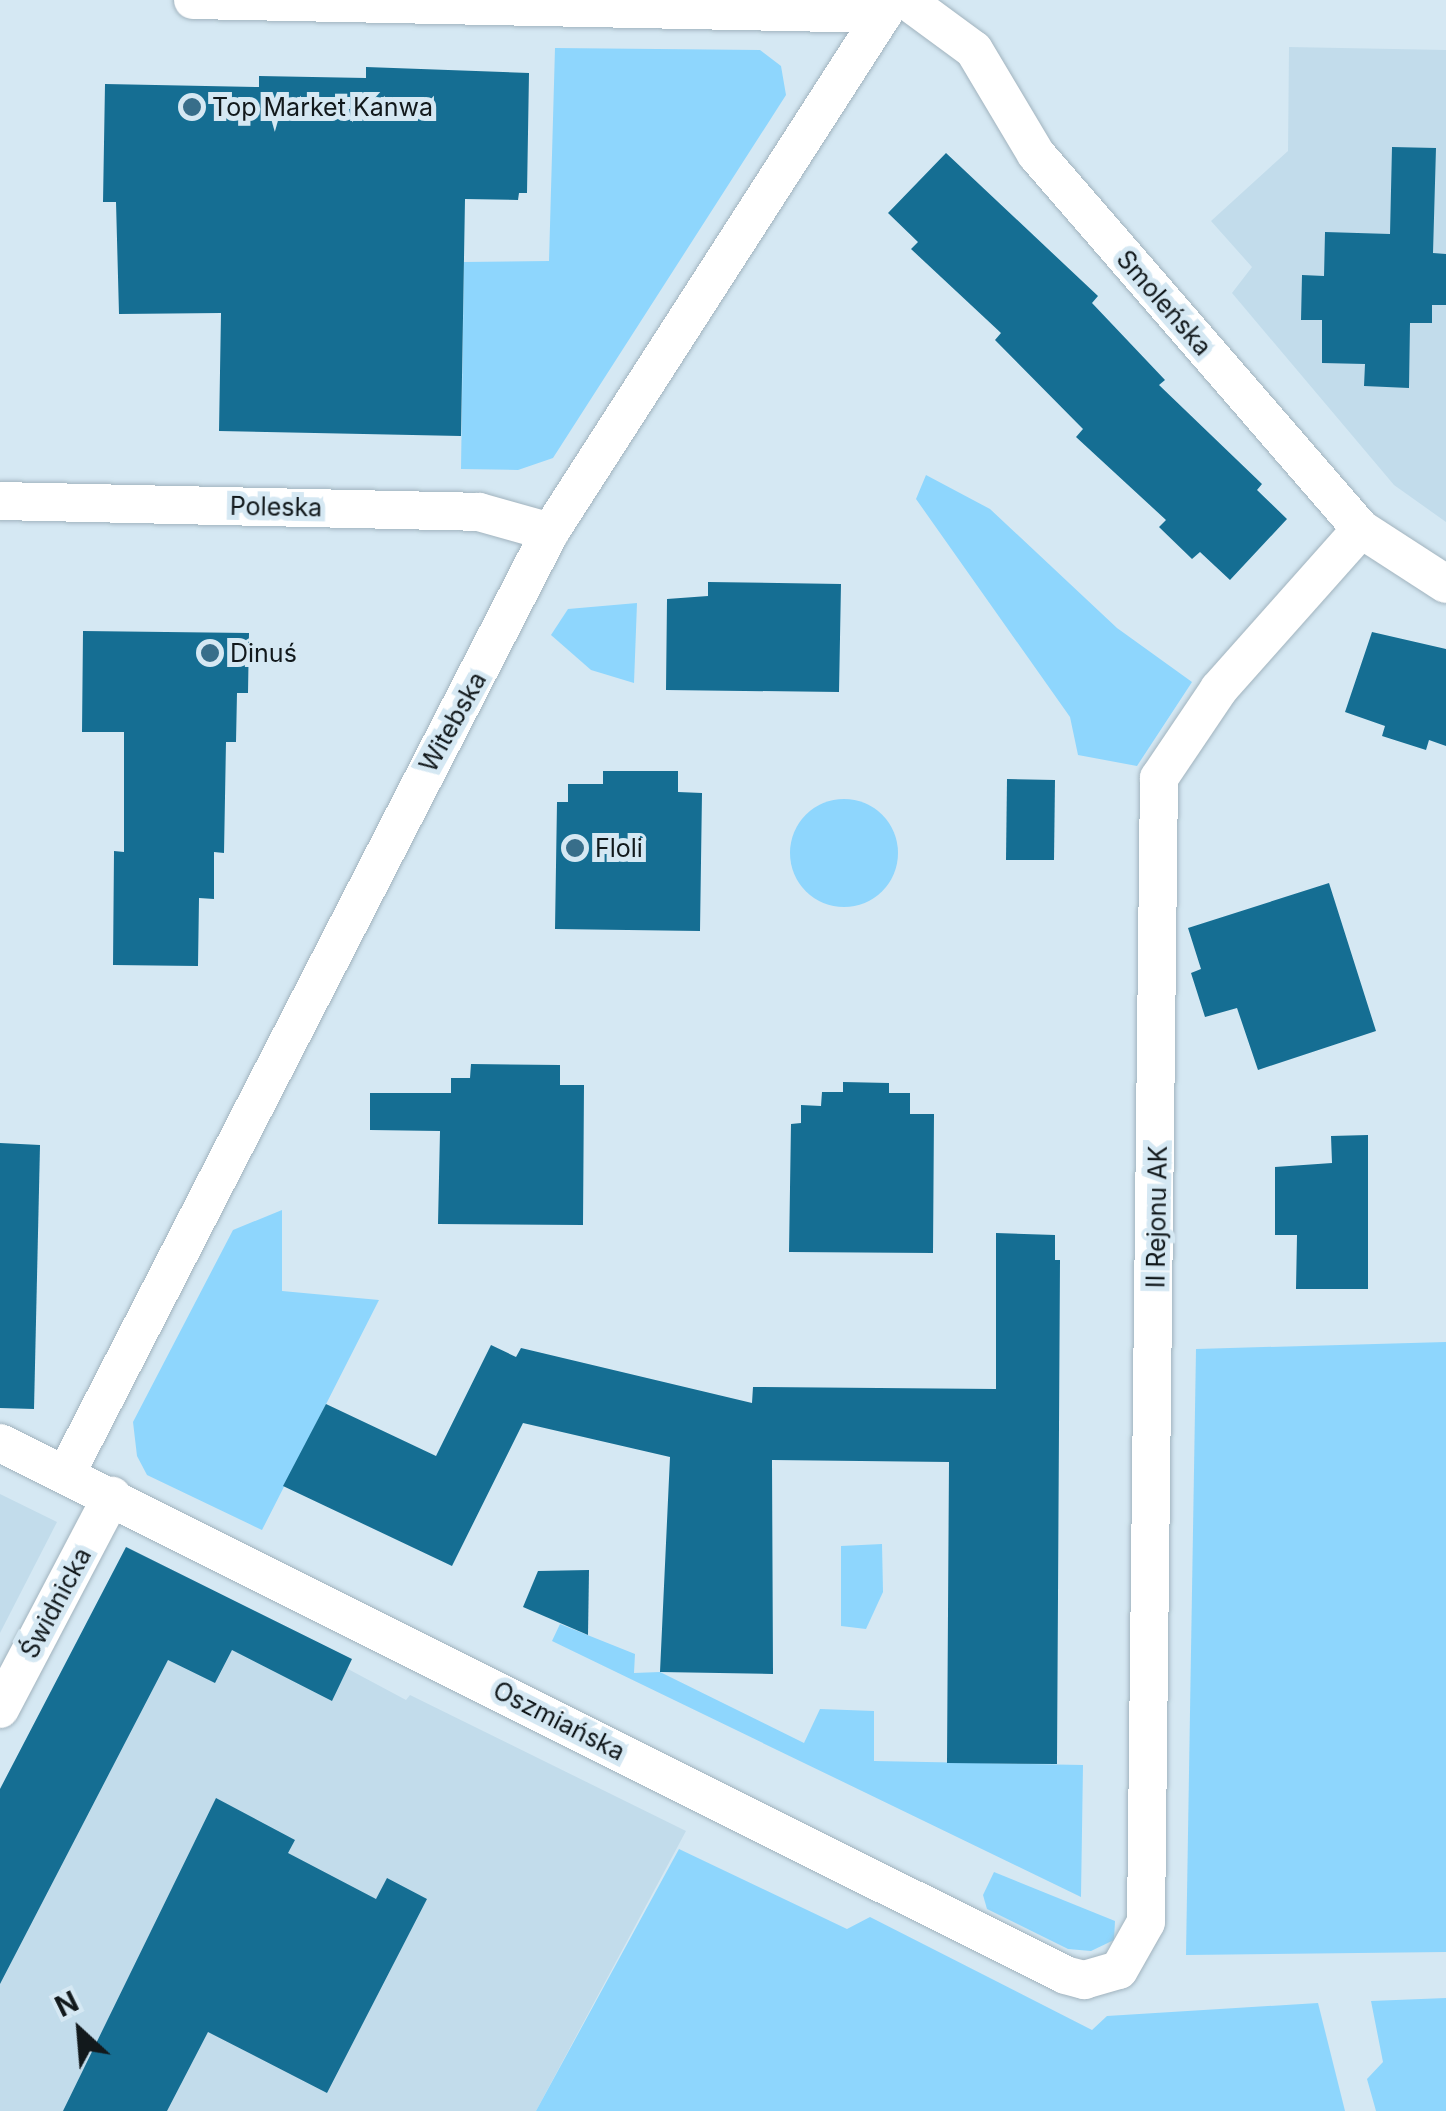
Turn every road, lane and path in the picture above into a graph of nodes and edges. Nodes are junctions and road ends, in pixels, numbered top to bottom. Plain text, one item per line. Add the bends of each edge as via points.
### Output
1 (193, 0) edge
2 (894, 4) edge
3 (0, 501) edge
4 (1361, 529) junction
5 (550, 532) junction
6 (1446, 584) edge
7 (0, 1442) edge
8 (66, 1474) junction
9 (112, 1496) junction
10 (0, 1709) edge
11 (1119, 1970) joint

1 - 2 street
2 - 4 street, Smoleńska via 974,50 1036,154
2 - 5 street, Witebska
3 - 5 street, Poleska via 479,512
4 - 6 street, Smoleńska
4 - 11 street, II Rejonu AK via 1219,689 1158,778 1146,1922
5 - 8 street, Witebska
7 - 8 street, Oszmiańska
8 - 9 street, Oszmiańska
9 - 10 street, Świdnicka
9 - 11 street, Oszmiańska via 1065,1975 1084,1980

